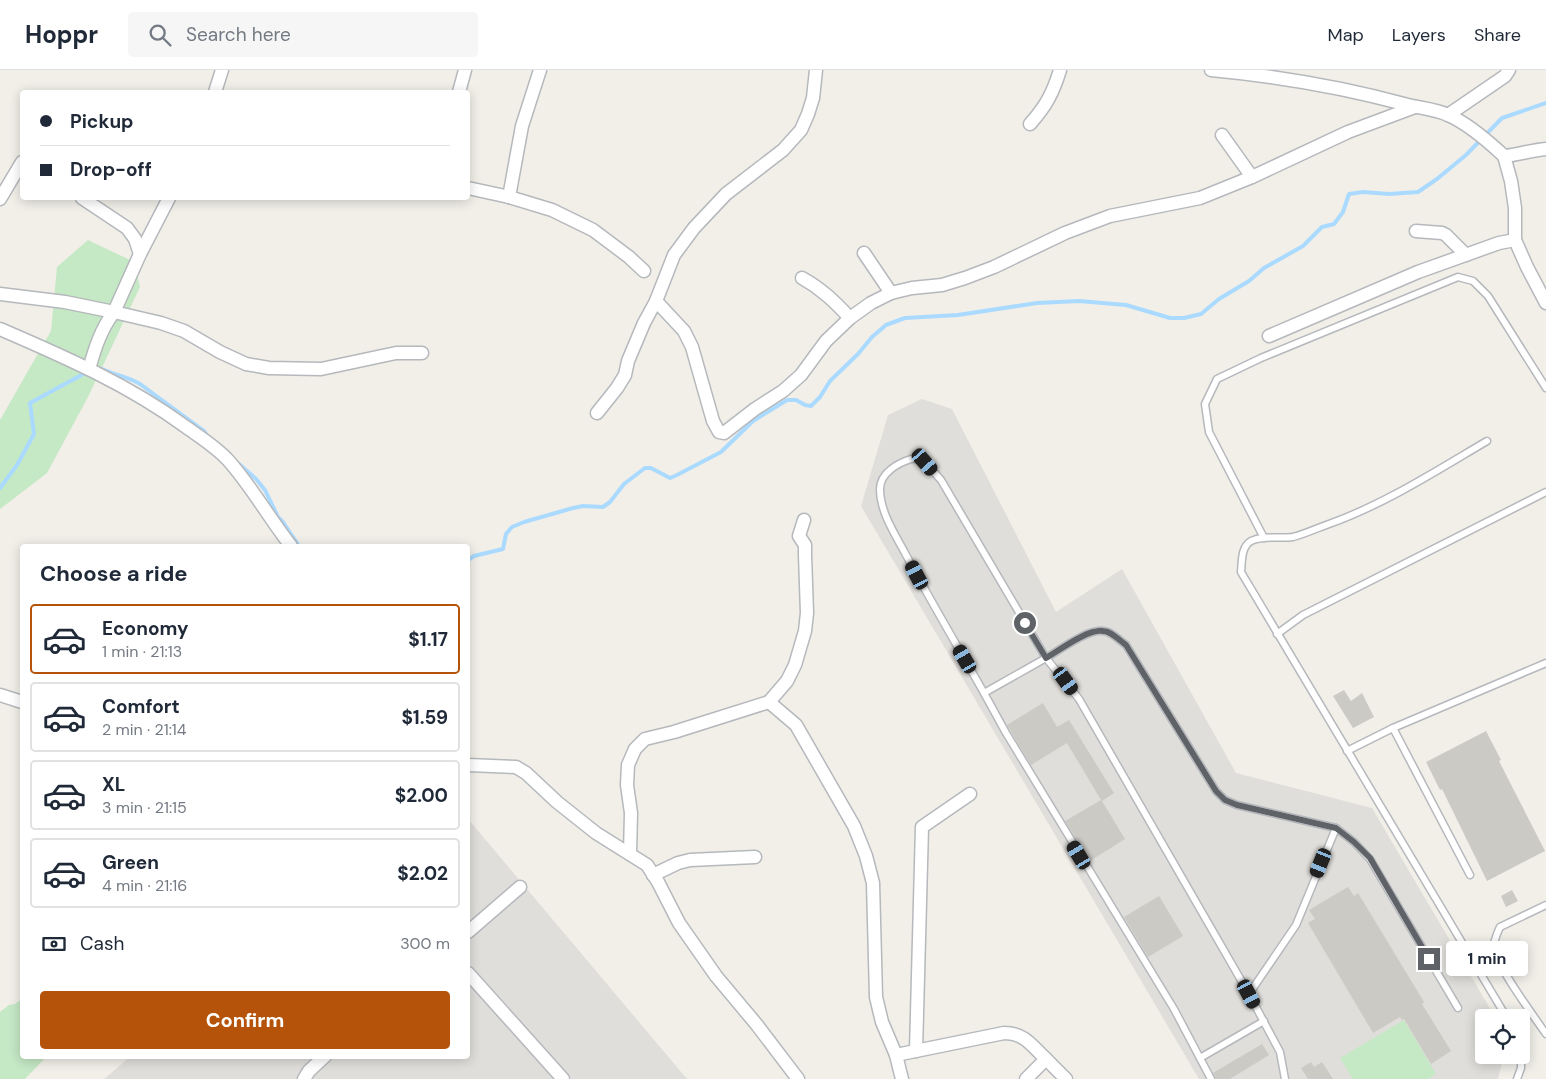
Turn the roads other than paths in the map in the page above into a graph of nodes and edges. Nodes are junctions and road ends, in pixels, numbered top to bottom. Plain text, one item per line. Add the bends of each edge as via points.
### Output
1 (222, 70) edge
2 (465, 70) edge
3 (540, 70) edge
4 (816, 70) edge
5 (1060, 70) edge
6 (1211, 70) edge
7 (1509, 70) edge
8 (216, 90) edge
9 (460, 90) edge
10 (1415, 107) junction
11 (1448, 115) junction
12 (1030, 124) dead end
13 (1222, 135) dead end
14 (1546, 149) edge
15 (1504, 156) junction
16 (20, 165) edge
17 (1252, 176) junction
18 (470, 188) edge
19 (510, 196) junction
20 (0, 199) edge
21 (85, 200) edge
22 (168, 200) edge
23 (1416, 231) dead end
24 (1515, 240) junction
25 (864, 253) dead end
26 (140, 254) junction
27 (1466, 255) junction
28 (644, 271) dead end
29 (802, 278) dead end
30 (891, 293) junction
31 (0, 294) edge
32 (656, 301) junction
33 (1546, 303) edge
34 (114, 312) junction
35 (850, 318) junction
36 (0, 329) edge
37 (1269, 336) dead end
38 (422, 353) dead end
39 (89, 369) junction
40 (1546, 388) edge
41 (597, 413) dead end
42 (1487, 441) dead end
43 (1546, 492) edge
44 (804, 520) dead end
45 (1264, 538) junction
46 (290, 544) edge
47 (1277, 634) junction
48 (1046, 658) junction
49 (1546, 663) edge
50 (984, 693) junction
51 (0, 695) edge
52 (20, 701) edge
53 (770, 702) junction
54 (1393, 728) junction
55 (1347, 751) junction
56 (470, 765) edge
57 (970, 794) dead end
58 (1336, 828) junction
59 (630, 854) junction
60 (755, 857) dead end
61 (653, 875) junction
62 (1470, 875) dead end
63 (520, 887) dead end
64 (1546, 906) edge
65 (470, 930) edge
66 (470, 975) edge
67 (1249, 994) junction
68 (1458, 1008) dead end
69 (1502, 1009) edge
70 (1264, 1021) junction
71 (1546, 1034) edge
72 (916, 1051) junction
73 (896, 1055) junction
74 (1200, 1058) junction
75 (322, 1059) edge
76 (1046, 1059) junction
77 (1521, 1064) edge
78 (304, 1079) edge
79 (564, 1079) edge
80 (798, 1079) edge
81 (902, 1079) edge
82 (1026, 1079) edge
83 (1066, 1079) edge
84 (1211, 1079) edge
85 (1285, 1079) edge
86 (1518, 1079) edge

1 - 8 street
2 - 9 street
3 - 19 street via 522,126
4 - 32 street via 813,98 801,130 783,150 726,194 694,228 674,255
5 - 12 street via 1054,92
6 - 10 street via 1304,82 1369,94
7 - 11 street
10 - 11 street
10 - 17 street via 1348,132
11 - 15 street via 1484,138
13 - 17 street
14 - 15 street
15 - 24 street via 1515,208
16 - 20 street
17 - 30 street via 1200,198 1110,216 965,278
18 - 19 street
19 - 28 street via 552,210 593,230
21 - 26 street via 127,228
22 - 26 street
23 - 27 street via 1442,233
24 - 27 street via 1499,242
24 - 33 street
25 - 30 street
26 - 34 street
27 - 37 street via 1418,272
29 - 35 street via 824,292
30 - 35 street
31 - 34 street
32 - 35 street via 684,331 692,347 713,421 721,434 801,375 826,341
32 - 41 street via 644,322 625,375
34 - 38 street via 184,331 246,364 268,368 321,369 396,353
34 - 39 street via 99,336
36 - 39 street
39 - 46 street via 170,416 226,459
40 - 45 lane via 1488,296 1474,281 1458,276 1216,379 1205,404 1209,432
42 - 45 lane via 1400,492 1331,523 1293,536
43 - 47 lane via 1303,616
44 - 53 street via 798,536 805,545 805,630 795,665
45 - 47 lane via 1245,546 1241,572
47 - 55 lane
48 - 50 lane
48 - 50 lane via 941,480 925,462 915,458 904,462 889,471 882,480 880,489 886,516
48 - 58 lane via 1089,633 1103,630 1112,634 1126,645 1216,791 1225,800
48 - 67 lane via 1079,699
49 - 54 lane
50 - 74 lane via 1174,1009
51 - 52 street
53 - 59 street via 645,739 628,765
53 - 73 street via 796,725 854,826 866,856 873,883 876,998
54 - 55 lane
54 - 62 lane
55 - 69 lane
56 - 59 street via 516,767 526,772 596,833
57 - 72 street via 922,827
58 - 67 lane via 1296,925
58 - 68 lane via 1370,858
59 - 61 street via 647,865
60 - 61 street via 690,860
61 - 80 street via 679,923 716,976
63 - 65 street
64 - 71 lane via 1500,927 1494,949
66 - 79 street
67 - 70 lane
70 - 74 lane
70 - 85 lane via 1280,1052
72 - 73 street
72 - 76 street via 1013,1033 1029,1041
73 - 81 street
74 - 84 lane
75 - 78 street
76 - 82 street
76 - 83 street
77 - 86 lane

